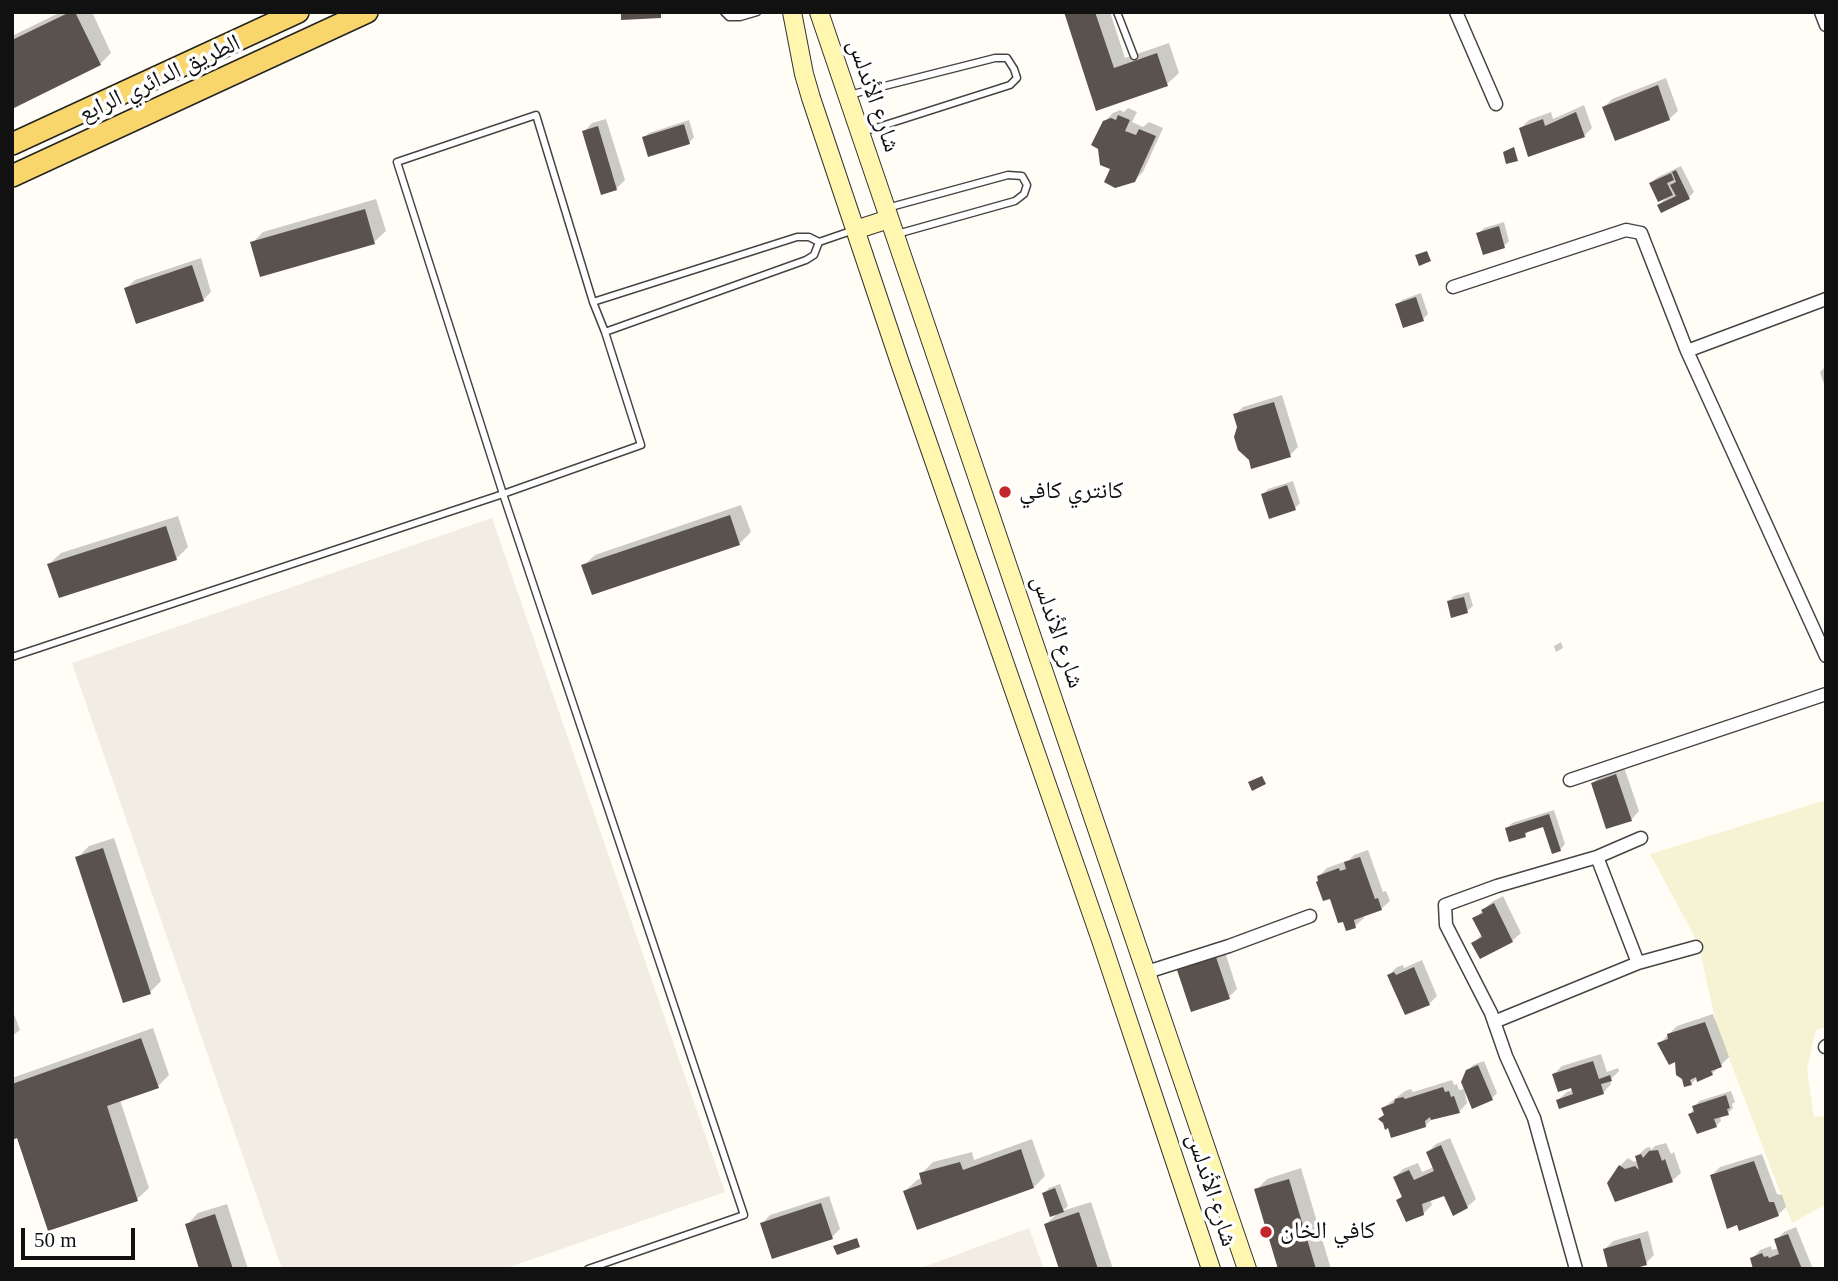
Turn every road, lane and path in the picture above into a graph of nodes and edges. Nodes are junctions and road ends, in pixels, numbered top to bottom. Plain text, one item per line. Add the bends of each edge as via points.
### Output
1 (298, 12) edge
2 (367, 12) edge
3 (724, 12) edge
4 (757, 12) edge
5 (792, 12) edge
6 (819, 12) edge
7 (1117, 12) edge
8 (1456, 12) edge
9 (1821, 12) edge
10 (1826, 25) edge
11 (1133, 56) dead end
12 (848, 96) junction
13 (1496, 104) dead end
14 (860, 133) junction
15 (12, 144) edge
16 (12, 176) edge
17 (890, 220) junction
18 (855, 230) junction
19 (819, 242) junction
20 (1453, 287) dead end
21 (1826, 299) edge
22 (593, 302) junction
23 (605, 331) junction
24 (1687, 351) junction
25 (503, 494) junction
26 (1826, 656) edge
27 (12, 657) edge
28 (1826, 694) edge
29 (1570, 780) dead end
30 (1641, 838) dead end
31 (1597, 857) junction
32 (1310, 916) dead end
33 (1696, 947) dead end
34 (1638, 963) junction
35 (1147, 972) junction
36 (1494, 1022) junction
37 (588, 1269) edge
38 (1211, 1269) edge
39 (1247, 1269) edge
40 (1576, 1269) edge

1 - 15 main road, الطريق الدائري الرابع
2 - 16 main road, الطريق الدائري الرابع
3 - 4 lane via 729,17
5 - 18 main road, شارع الأندلس via 804,74
6 - 12 main road, شارع الأندلس
7 - 11 lane
8 - 13 street
9 - 10 street
12 - 14 main road, شارع الأندلس
12 - 14 lane via 995,58 1007,58 1017,78 1010,85
14 - 17 main road, شارع الأندلس
17 - 17 lane via 1015,201 1027,185 1022,176 1009,174
17 - 18 main road
17 - 35 main road, شارع الأندلس
18 - 19 lane
18 - 38 main road, شارع الأندلس
19 - 22 lane via 797,237
19 - 23 lane via 807,260
20 - 24 street via 1633,230 1645,241
21 - 24 street
22 - 23 lane
22 - 25 lane via 536,115 397,162
23 - 25 lane via 640,445
24 - 26 street
25 - 27 lane
25 - 37 lane via 744,1214
28 - 29 street
30 - 31 street
31 - 34 street
31 - 36 street via 1445,905 1446,925
32 - 35 street
33 - 34 street
34 - 36 street
35 - 39 main road, شارع الأندلس
36 - 40 street via 1534,1118

